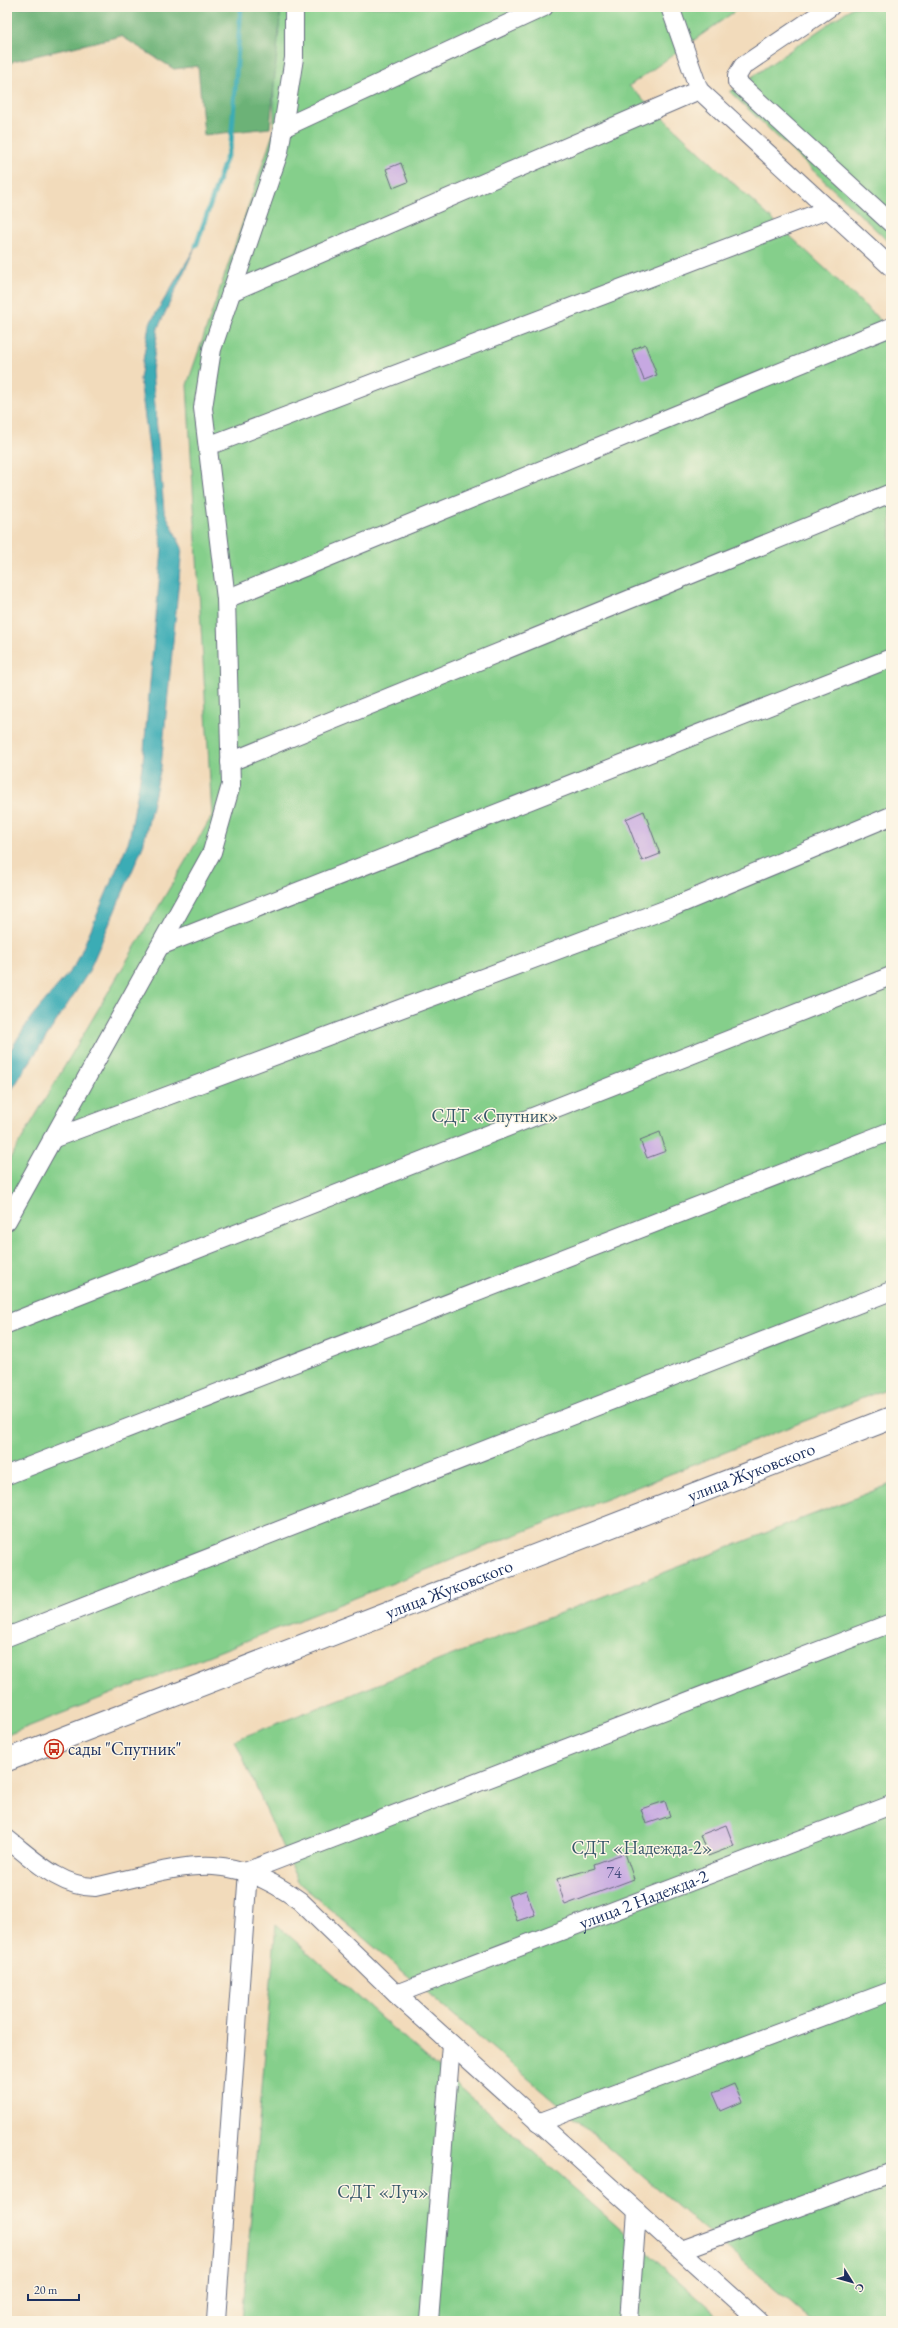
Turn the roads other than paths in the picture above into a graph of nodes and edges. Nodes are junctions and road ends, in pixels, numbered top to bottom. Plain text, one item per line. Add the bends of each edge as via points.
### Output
1 (294, 7) edge
2 (544, 7) edge
3 (670, 7) edge
4 (830, 7) edge
5 (699, 90) junction
6 (283, 128) junction
7 (829, 209) junction
8 (891, 223) edge
9 (891, 267) edge
10 (231, 292) junction
11 (891, 327) edge
12 (208, 446) junction
13 (891, 493) edge
14 (226, 599) junction
15 (891, 658) edge
16 (230, 762) junction
17 (891, 816) edge
18 (160, 946) junction
19 (891, 976) edge
20 (891, 1131) edge
21 (52, 1140) junction
22 (7, 1221) edge
23 (891, 1291) edge
24 (7, 1324) edge
25 (891, 1418) edge
26 (7, 1475) edge
27 (891, 1624) edge
28 (7, 1637) edge
29 (7, 1760) edge
30 (891, 1805) edge
31 (7, 1839) edge
32 (248, 1871) junction
33 (891, 1991) edge
34 (396, 1994) junction
35 (451, 2044) junction
36 (538, 2122) junction
37 (891, 2173) edge
38 (637, 2211) junction
39 (681, 2250) junction
40 (216, 2321) edge
41 (428, 2321) edge
42 (629, 2321) edge
43 (759, 2321) edge

1 - 6 street via 294,58
2 - 6 street
3 - 5 street
4 - 8 street via 743,66 736,76 737,82
5 - 7 street
5 - 10 street
6 - 10 street via 279,152
7 - 9 street
7 - 12 street
10 - 12 street via 209,364 203,408
11 - 14 street
12 - 14 street
13 - 16 street
14 - 16 street
15 - 18 street
16 - 18 street via 231,785 212,852
17 - 21 street via 675,906
18 - 21 street
19 - 24 street
20 - 26 street
21 - 22 street
23 - 28 street
25 - 29 main road, улица Жуковского
27 - 32 street
30 - 34 street, улица 2 Надежда-2
31 - 32 street via 55,1875 69,1883 88,1887 191,1866 214,1864
32 - 34 street via 283,1888 300,1901
32 - 40 street
33 - 36 street
34 - 35 street
35 - 36 street
35 - 41 street
36 - 38 street
37 - 39 street
38 - 39 street
38 - 42 street
39 - 43 street

